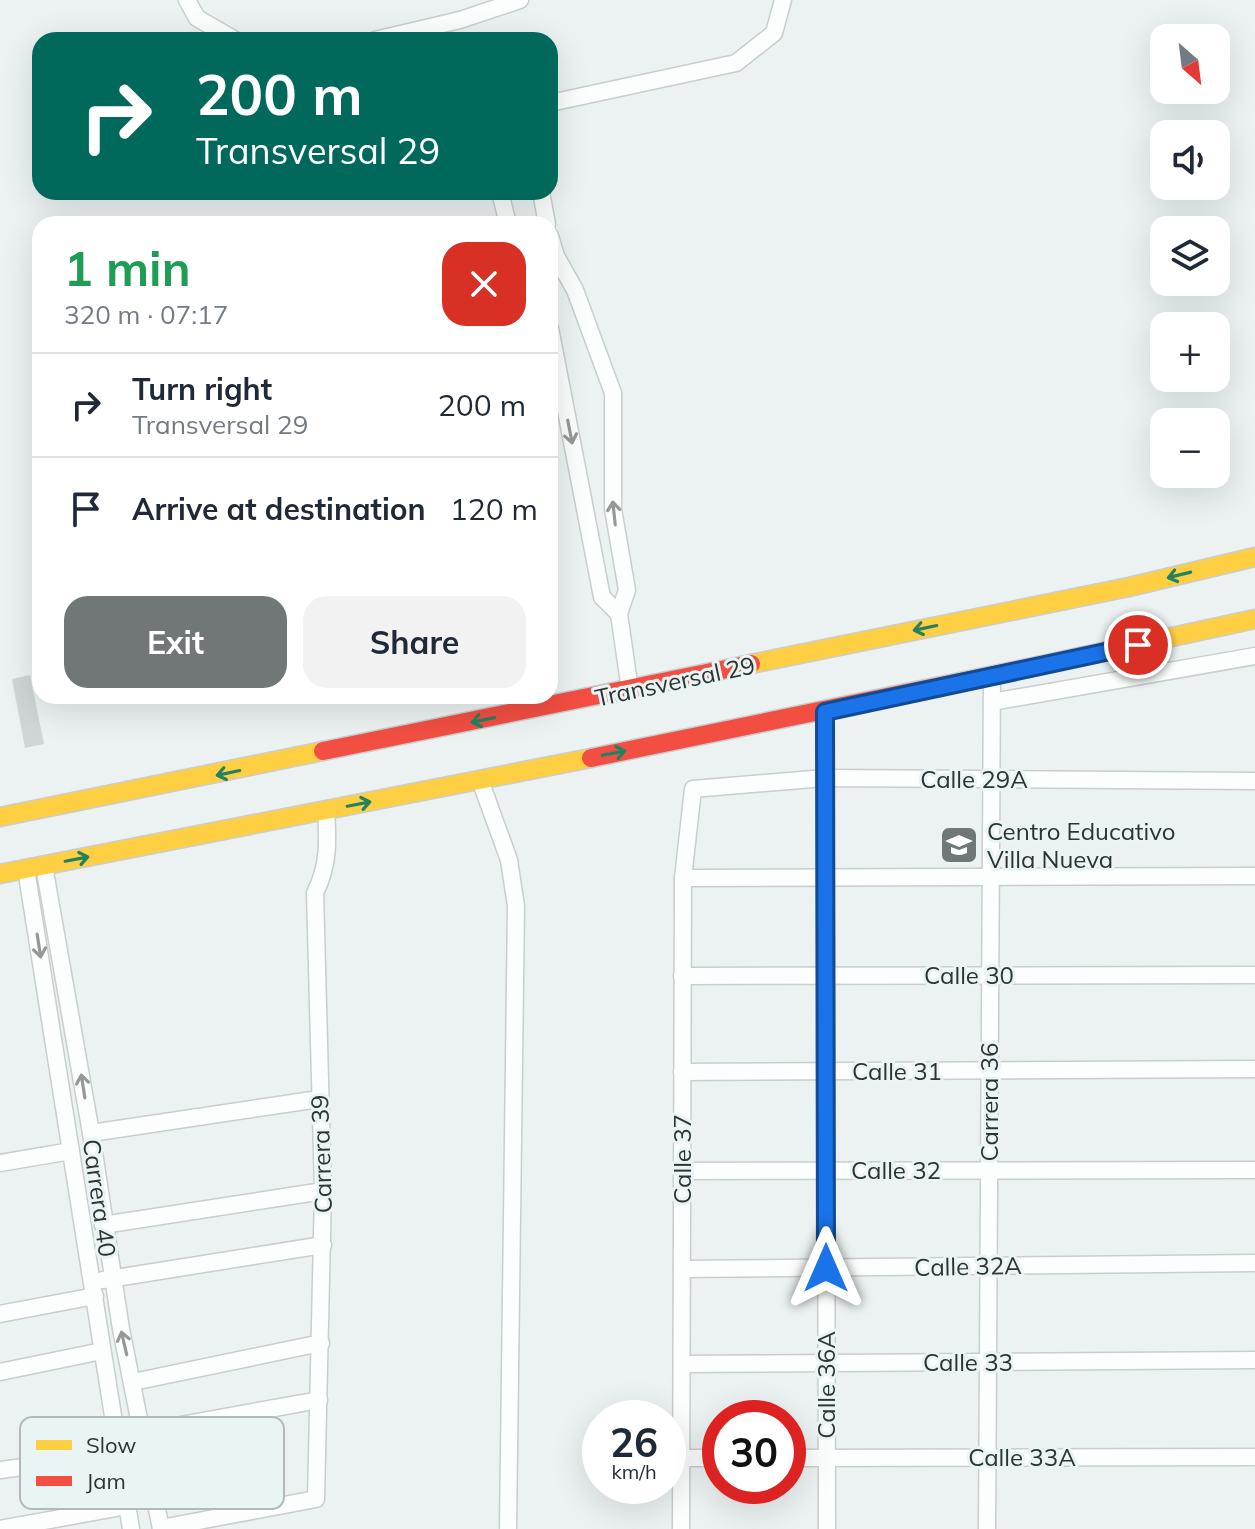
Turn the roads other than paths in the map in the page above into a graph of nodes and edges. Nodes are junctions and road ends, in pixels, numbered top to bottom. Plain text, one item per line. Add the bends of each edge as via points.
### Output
1 (187, 0) edge
2 (520, 0) edge
3 (783, 0) edge
4 (221, 32) edge
5 (409, 32) edge
6 (558, 101) edge
7 (558, 264) edge
8 (558, 369) edge
9 (1255, 557) edge
10 (619, 614) junction
11 (1255, 619) edge
12 (1255, 656) edge
13 (992, 676) junction
14 (630, 690) junction
15 (992, 702) junction
16 (825, 712) junction
17 (825, 778) junction
18 (991, 779) junction
19 (480, 780) junction
20 (1255, 781) edge
21 (693, 789) joint
22 (326, 810) junction
23 (0, 817) edge
24 (35, 868) junction
25 (0, 874) edge
26 (1255, 876) edge
27 (825, 877) junction
28 (990, 877) junction
29 (683, 878) junction
30 (990, 975) junction
31 (1255, 975) edge
32 (682, 976) junction
33 (825, 976) junction
34 (1255, 1069) edge
35 (825, 1071) junction
36 (990, 1071) junction
37 (682, 1072) junction
38 (319, 1099) junction
39 (91, 1133) junction
40 (71, 1151) junction
41 (0, 1163) edge
42 (989, 1170) junction
43 (1255, 1170) edge
44 (682, 1171) junction
45 (826, 1171) junction
46 (323, 1191) junction
47 (103, 1225) junction
48 (323, 1245) junction
49 (1255, 1263) edge
50 (988, 1266) junction
51 (826, 1268) junction
52 (682, 1269) junction
53 (112, 1278) junction
54 (94, 1289) junction
55 (0, 1314) edge
56 (321, 1343) junction
57 (102, 1351) junction
58 (1255, 1360) edge
59 (988, 1362) junction
60 (826, 1363) junction
61 (682, 1364) junction
62 (0, 1372) edge
63 (133, 1382) junction
64 (319, 1400) junction
65 (682, 1400) edge
66 (113, 1417) edge
67 (139, 1417) edge
68 (225, 1417) edge
69 (988, 1457) junction
70 (1255, 1457) edge
71 (806, 1458) edge
72 (827, 1458) junction
73 (20, 1467) edge
74 (0, 1470) edge
75 (681, 1504) edge
76 (284, 1505) edge
77 (110, 1509) edge
78 (128, 1509) edge
79 (263, 1509) edge
80 (161, 1528) edge
81 (0, 1529) edge
82 (131, 1529) edge
83 (508, 1529) edge
84 (681, 1529) edge
85 (827, 1529) edge
86 (987, 1529) edge

1 - 4 street via 197,18
2 - 5 street
3 - 6 street via 774,33 736,63
10 -> 7 street via 627,590 613,509 613,393 575,290
8 -> 10 street via 602,597
9 -> 14 highway, Transversal 29
10 - 14 street
11 - 13 highway
12 - 15 street
13 - 15 street, Carrera 36
13 - 16 highway
14 -> 23 highway, Transversal 29
15 - 18 street, Carrera 36
16 - 17 street, Calle 36A
19 -> 16 highway
17 - 18 street, Calle 29A
17 - 21 street, Calle 29A
17 - 27 street, Calle 36A
18 - 20 street, Calle 29A
18 - 28 street, Carrera 36
22 -> 19 highway
19 - 83 street via 509,860 516,906
21 - 29 street, Calle 37
24 -> 22 highway
22 - 38 street, Carrera 39 via 325,872 315,893
24 - 25 highway
39 -> 24 street, Carrera 40
24 -> 40 street, Carrera 40
26 - 28 street
27 - 28 street
27 - 29 street
27 - 33 street, Calle 36A
28 - 30 street, Carrera 36
29 - 32 street, Calle 37
30 - 31 street, Calle 30
30 - 33 street, Calle 30
30 - 36 street, Carrera 36
32 - 33 street, Calle 30
32 - 37 street, Calle 37
33 - 35 street, Calle 36A
34 - 36 street, Calle 31
35 - 36 street, Calle 31
35 - 37 street, Calle 31
35 - 45 street, Calle 36A
36 - 42 street, Carrera 36
37 - 44 street, Calle 37
38 - 39 street
38 - 46 street, Carrera 39
39 - 47 street, Carrera 40
40 - 41 street
40 - 54 street, Carrera 40
42 - 43 street, Calle 32
42 - 45 street, Calle 32
42 - 50 street, Carrera 36
44 - 45 street, Calle 32
44 - 52 street, Calle 37
45 - 51 street, Calle 36A
46 - 47 street
46 - 48 street, Carrera 39
47 - 53 street, Carrera 40
48 - 53 street
48 - 56 street, Carrera 39
49 - 50 street, Calle 32A
50 - 51 street, Calle 32A
50 - 59 street, Carrera 36
51 - 52 street, Calle 32A
51 - 60 street, Calle 36A
52 - 61 street, Calle 37
53 - 54 street
63 -> 53 street, Carrera 40
54 - 55 street
54 - 57 street, Carrera 40
56 - 63 street
56 - 64 street, Carrera 39
57 - 62 street
57 - 66 street, Carrera 40
58 - 59 street, Calle 33
59 - 60 street, Calle 33
59 - 69 street, Carrera 36
60 - 61 street, Calle 33
60 - 72 street, Calle 36A
61 - 65 street, Calle 37
63 - 67 street, Carrera 40
64 - 68 street
64 - 76 street, Carrera 39 via 316,1499
69 - 70 street, Calle 33A
69 - 72 street, Calle 33A
69 - 86 street, Carrera 36
71 - 72 street, Calle 33A
72 - 85 street, Calle 36A
73 - 74 street
75 - 84 street, Calle 37
77 - 81 street
78 - 82 street, Carrera 40
79 - 80 street, Carrera 39

